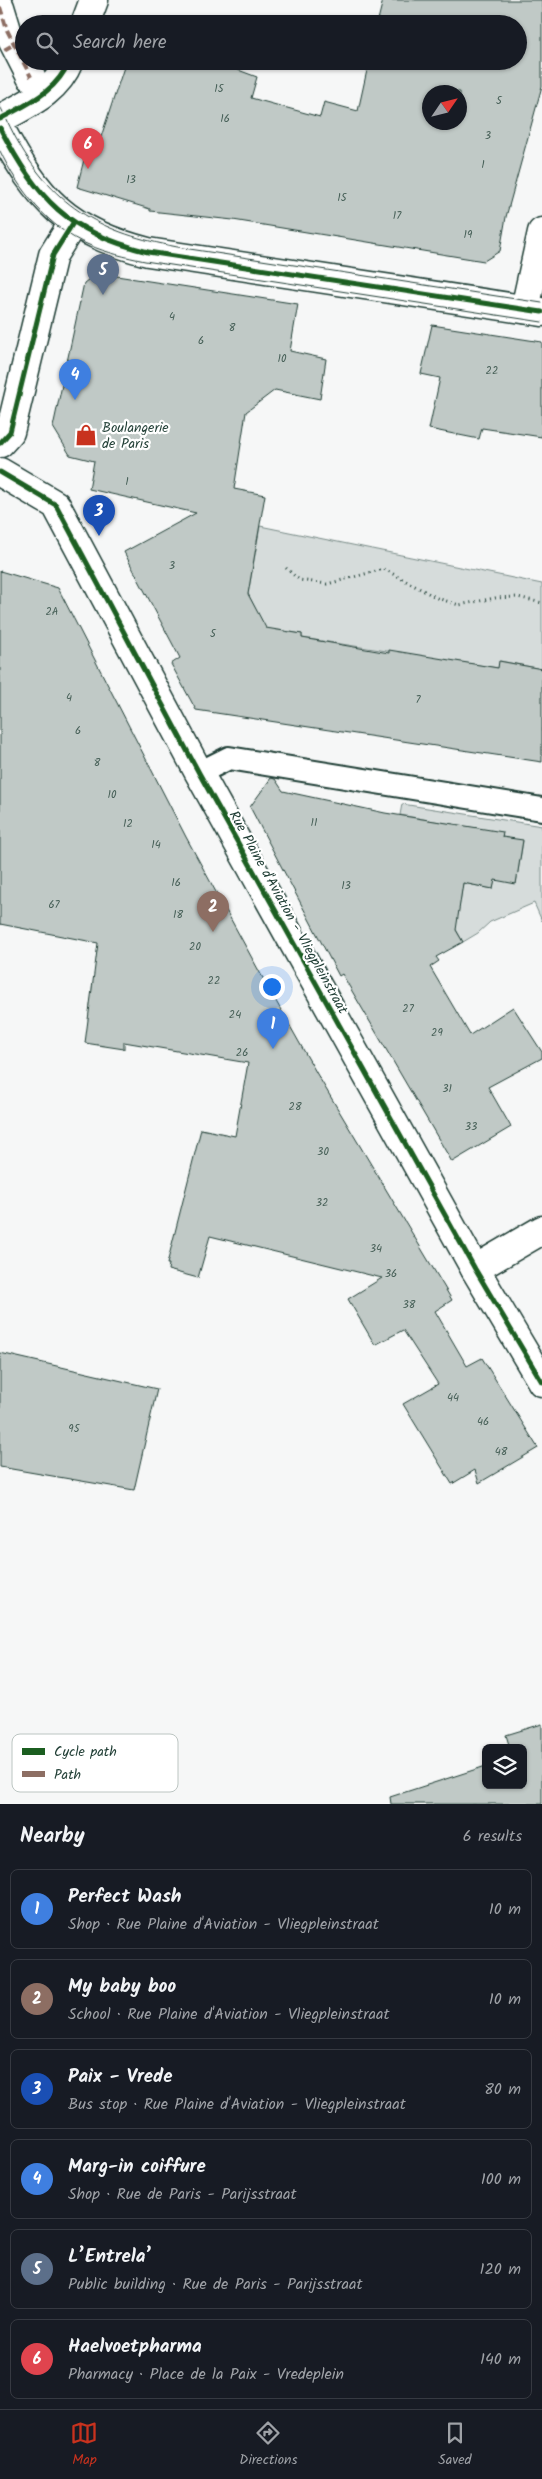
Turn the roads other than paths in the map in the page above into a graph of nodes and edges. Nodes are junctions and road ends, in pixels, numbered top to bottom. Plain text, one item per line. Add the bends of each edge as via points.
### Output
1 (0, 7) edge
2 (15, 56) edge
3 (25, 70) edge
4 (66, 70) edge
5 (30, 77) dead end
6 (0, 119) edge
7 (0, 128) edge
8 (74, 223) junction
9 (542, 232) edge
10 (533, 311) edge
11 (0, 443) edge
12 (0, 472) edge
13 (199, 773) junction
14 (542, 809) edge
15 (542, 1230) edge
16 (475, 1269) junction
17 (542, 1382) edge

1 - 2 street via 9,47
3 - 5 street
4 - 6 street via 42,96
7 - 8 street via 32,183 52,206
8 - 10 street via 95,235 148,252
8 - 11 street via 53,255 10,432
9 - 10 street
12 - 13 street, Rue Plaine d'Aviation - Vliegpleinstraat via 56,505
13 - 14 lane via 229,758
13 - 16 street, Rue Plaine d'Aviation - Vliegpleinstraat
15 - 16 street
16 - 17 street, Rue Plaine d'Aviation - Vliegpleinstraat

